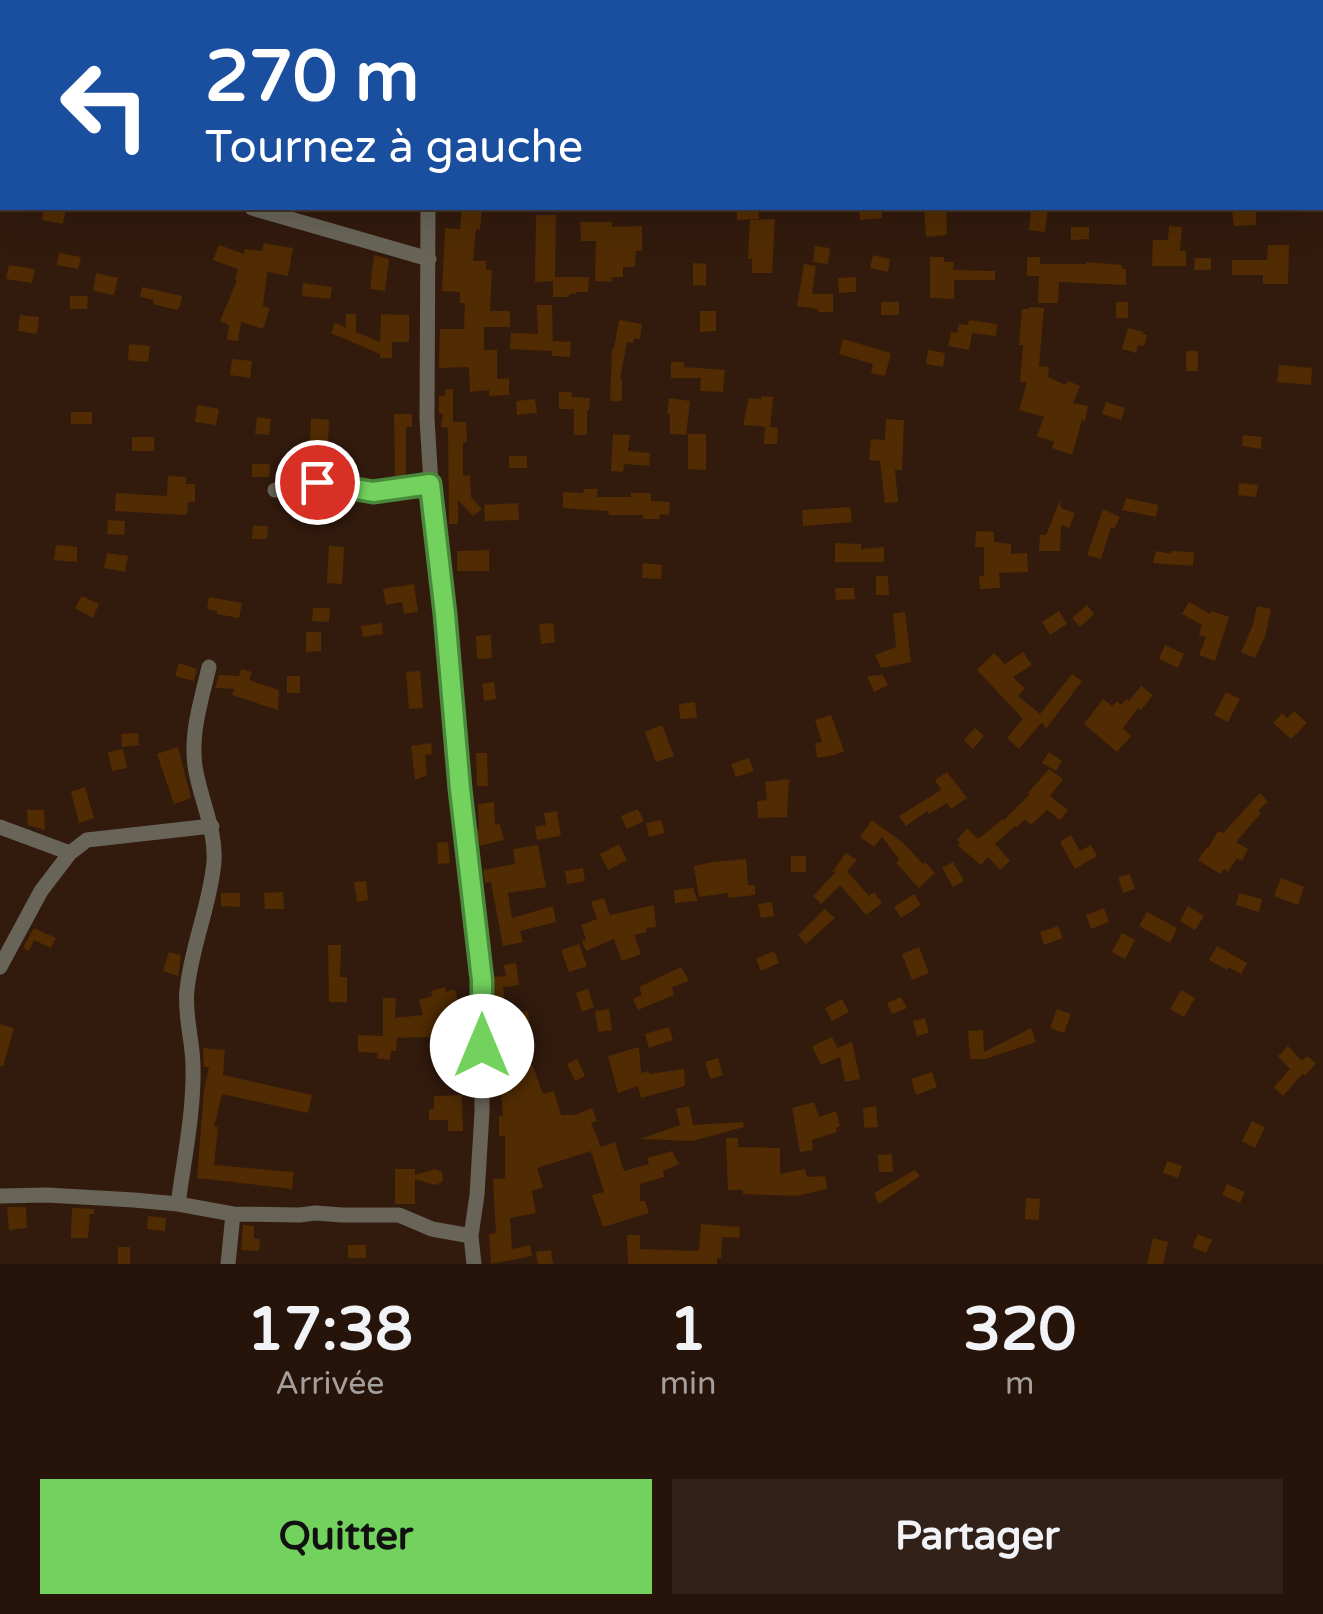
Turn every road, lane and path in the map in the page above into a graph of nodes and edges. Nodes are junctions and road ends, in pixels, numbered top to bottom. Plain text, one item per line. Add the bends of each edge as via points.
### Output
1 (259, 210) edge
2 (428, 210) edge
3 (428, 259) junction
4 (430, 484) junction
5 (276, 490) dead end
6 (209, 667) dead end
7 (212, 826) junction
8 (0, 827) edge
9 (70, 853) junction
10 (0, 967) edge
11 (0, 1196) edge
12 (178, 1204) junction
13 (233, 1214) junction
14 (471, 1236) junction
15 (228, 1264) edge
16 (474, 1264) edge

1 - 3 street
2 - 3 street
3 - 4 street
4 - 5 street via 373,492 317,482
4 - 14 street via 482,980 481,1129
6 - 7 street via 192,738
7 - 9 street via 87,840
7 - 12 street via 214,861 186,996 193,1065
8 - 9 street
9 - 10 street via 32,904
11 - 12 street
12 - 13 street
13 - 14 street via 399,1215 432,1230
13 - 15 street
14 - 16 street

